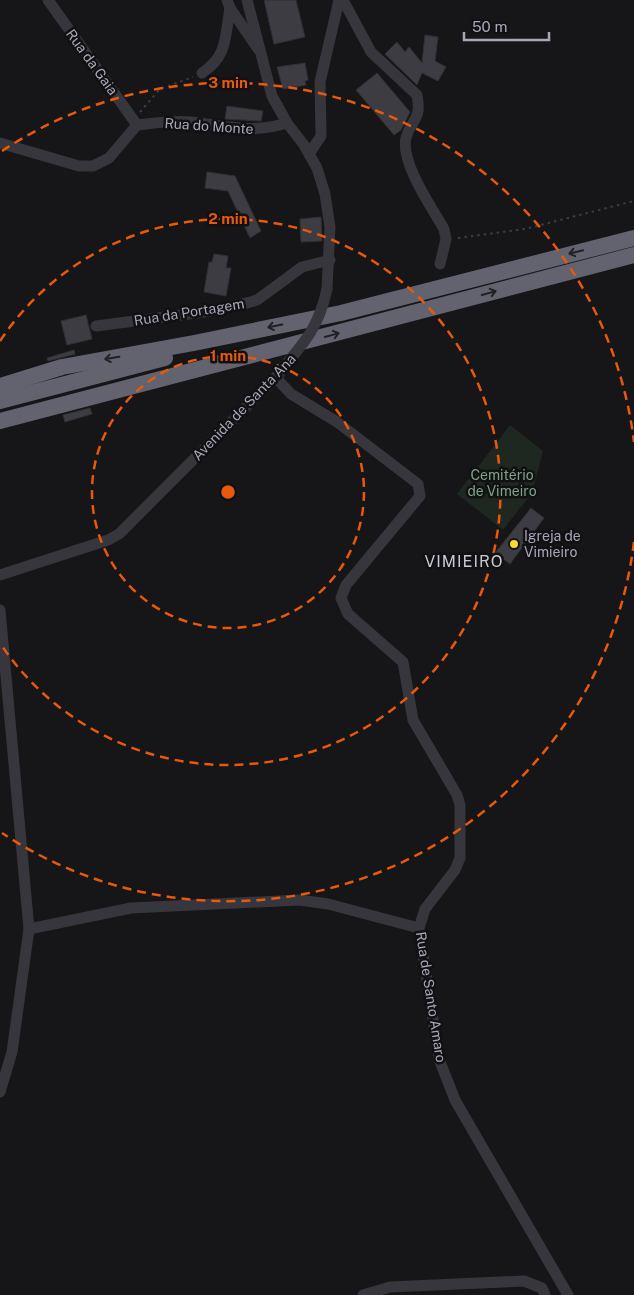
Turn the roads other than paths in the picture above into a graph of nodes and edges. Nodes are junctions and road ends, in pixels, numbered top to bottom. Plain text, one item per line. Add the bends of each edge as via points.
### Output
1 (48, 0) edge
2 (248, 0) edge
3 (339, 0) edge
4 (343, 0) edge
5 (228, 4) edge
6 (263, 56) junction
7 (202, 73) road end
8 (136, 123) junction
9 (287, 123) junction
10 (0, 143) edge
11 (309, 154) junction
12 (634, 238) edge
13 (634, 255) edge
14 (330, 260) junction
15 (440, 264) dead end
16 (96, 326) dead end
17 (194, 343) junction
18 (203, 368) junction
19 (279, 374) junction
20 (0, 386) edge
21 (0, 401) edge
22 (0, 411) edge
23 (0, 421) edge
24 (0, 576) edge
25 (0, 610) edge
26 (419, 928) junction
27 (29, 929) junction
28 (0, 1092) edge
29 (363, 1295) edge
30 (545, 1295) edge
31 (568, 1295) edge

1 - 8 street, Rua da Gaia
2 - 6 street, Avenida de Santa Ana
3 - 11 street via 320,82 321,136
4 - 15 street via 371,52 416,92 418,116 406,136 407,152 411,169 444,229 446,239
5 - 6 street
5 - 7 street via 220,57
6 - 9 street, Avenida de Santa Ana via 272,96
8 - 9 street, Rua do Monte via 189,122 246,130
8 - 10 street via 109,158 93,166 79,166
9 - 11 street, Avenida de Santa Ana
11 - 14 street, Avenida de Santa Ana via 318,168 325,194
12 -> 17 highway via 341,312
18 -> 13 highway
14 - 16 street, Rua da Portagem via 302,267 257,300 247,303
14 - 19 street, Avenida de Santa Ana, bridge via 323,309 310,336
17 -> 20 highway via 62,367
17 - 21 highway via 164,358
18 - 22 highway via 148,372
18 - 23 highway
19 - 24 street, Avenida de Santa Ana via 120,534
19 - 26 street, Rua de Santo Amaro via 291,394 336,422 420,488 420,496 346,585 341,598 348,614 403,662 413,720 460,805 460,858 455,870 425,909
25 - 27 street
26 - 27 street via 328,904 300,900 131,908
26 - 31 street, Rua de Santo Amaro via 439,1059 445,1078
27 - 28 street via 12,1052
29 - 30 street via 390,1288 524,1281 542,1288

